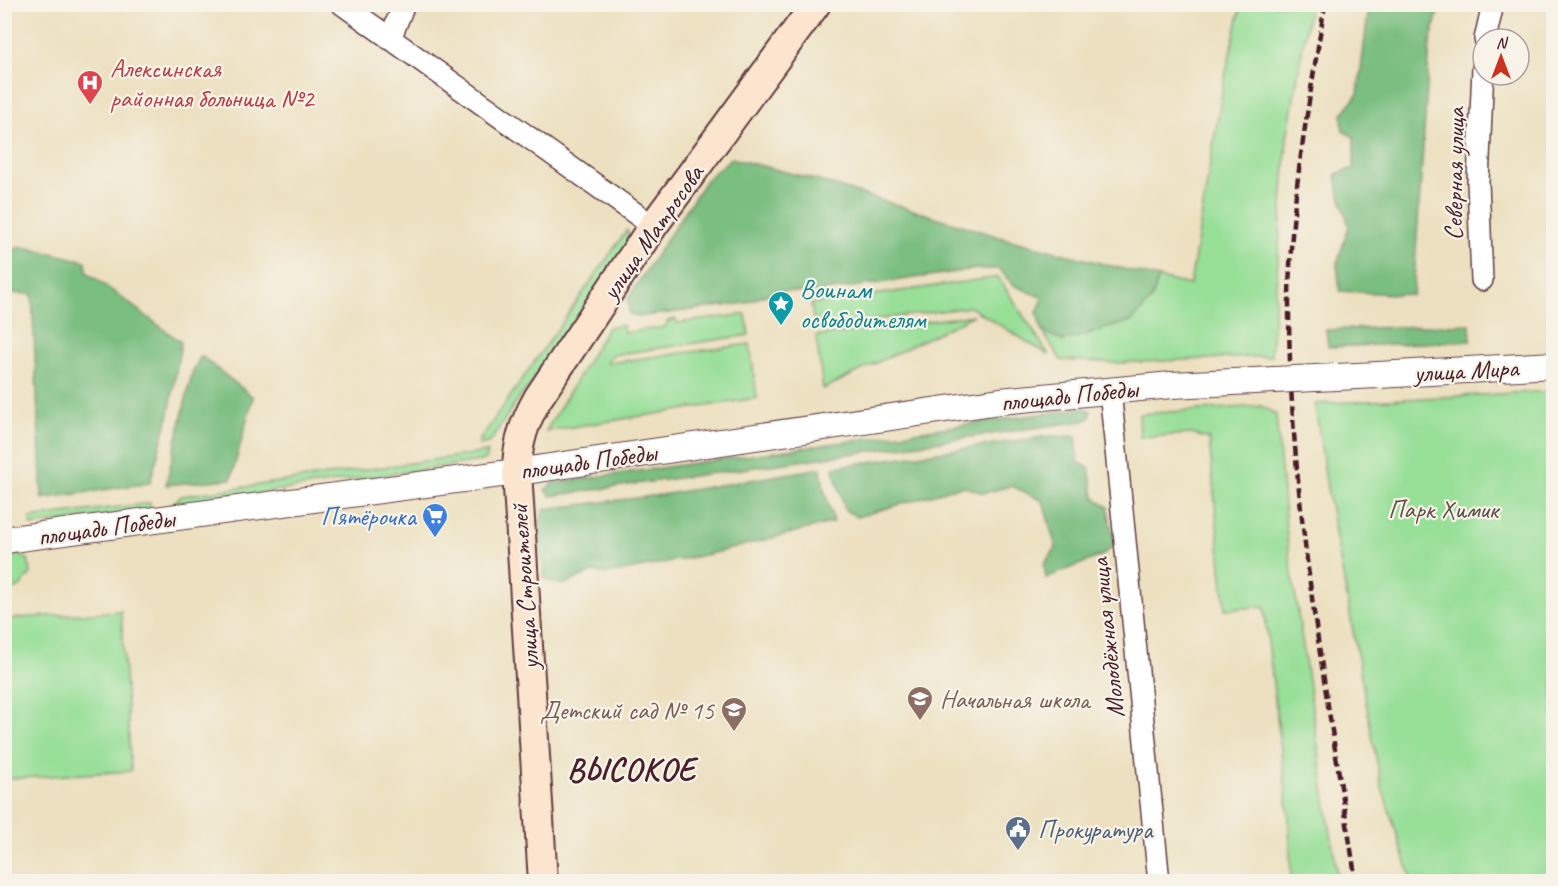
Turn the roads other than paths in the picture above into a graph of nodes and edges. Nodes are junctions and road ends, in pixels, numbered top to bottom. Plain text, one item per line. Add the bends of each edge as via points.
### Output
1 (342, 4) edge
2 (404, 4) edge
3 (816, 4) edge
4 (1492, 4) edge
5 (1487, 27) edge
6 (390, 39) junction
7 (1482, 87) edge
8 (653, 226) junction
9 (1482, 280) dead end
10 (1554, 365) edge
11 (1172, 384) joint
12 (1110, 390) junction
13 (517, 472) junction
14 (4, 540) edge
15 (543, 882) edge
16 (1159, 882) edge

1 - 6 street
2 - 6 street
3 - 8 main road, улица Матросова
4 - 5 street
6 - 8 street
7 - 9 street, Северная улица via 1478,182
8 - 13 main road, улица Матросова via 524,423 518,443
10 - 11 street, улица Мира, bridge
11 - 12 street, площадь Победы
12 - 13 street, площадь Победы via 1000,401
12 - 16 street, Молодёжная улица
13 - 14 street, площадь Победы
13 - 15 main road, улица Строителей

